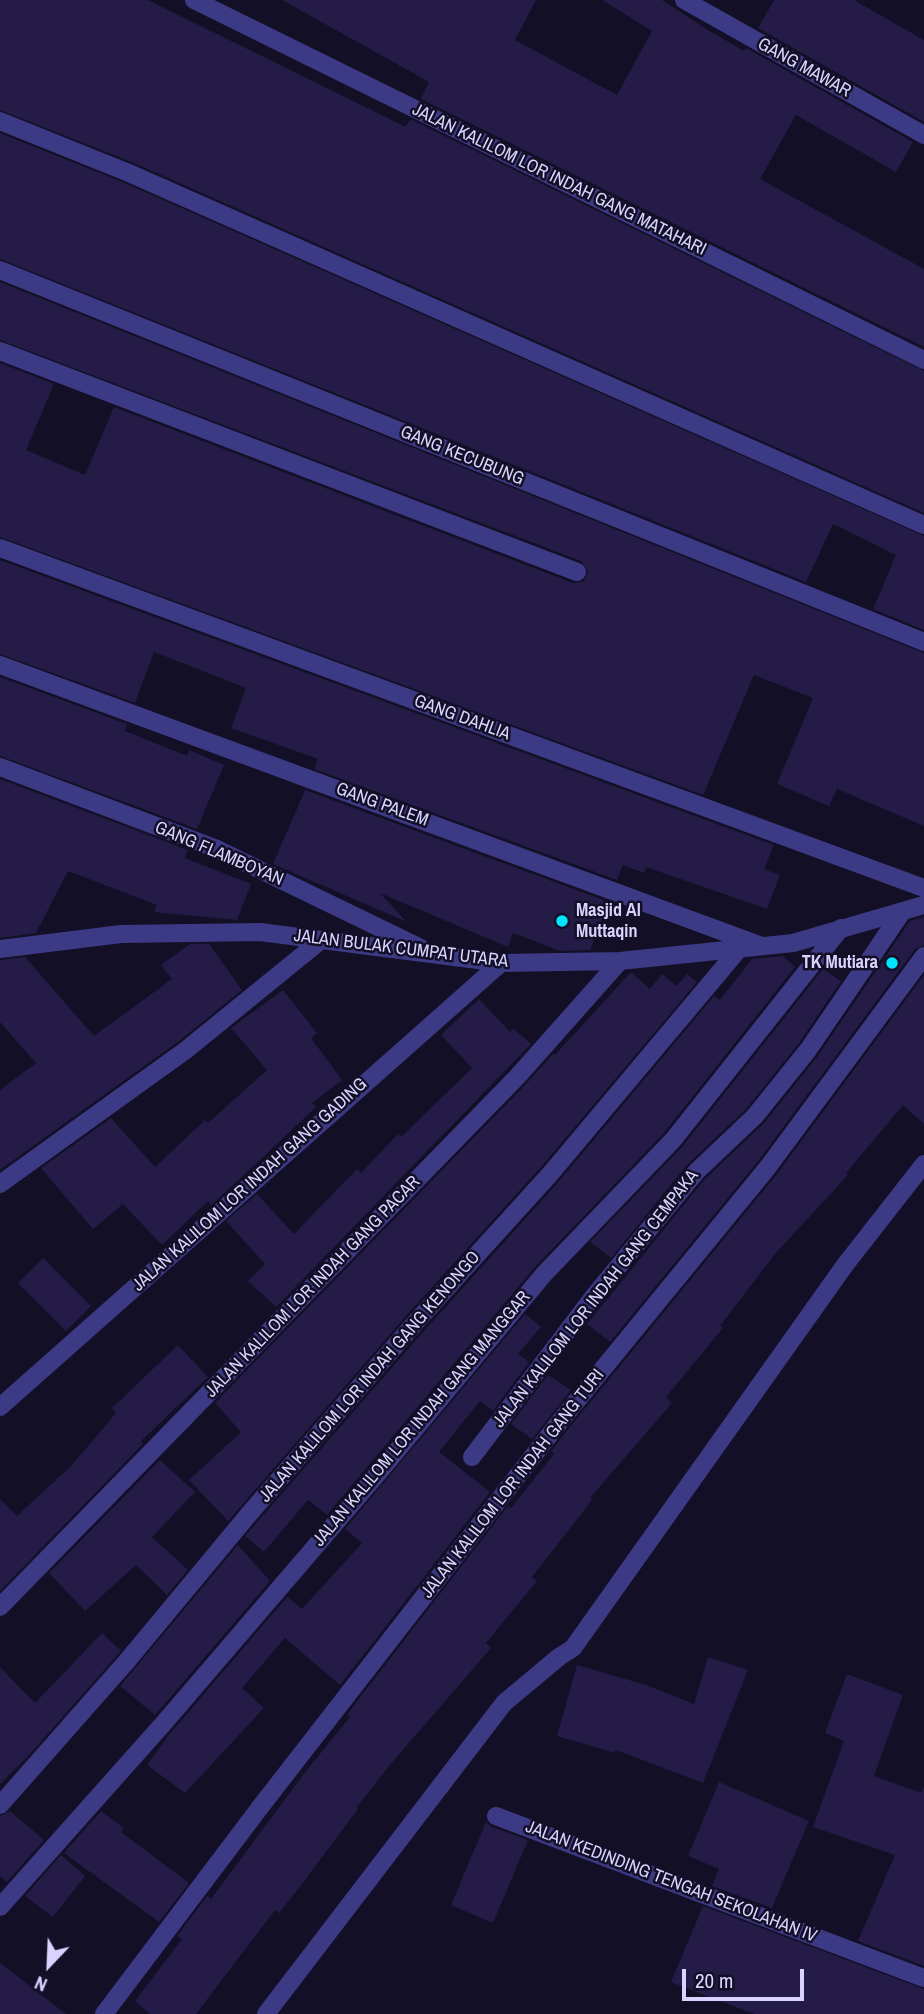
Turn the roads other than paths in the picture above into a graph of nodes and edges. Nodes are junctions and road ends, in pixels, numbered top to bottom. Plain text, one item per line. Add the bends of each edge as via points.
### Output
1 (194, 0) edge
2 (684, 0) edge
3 (0, 121) edge
4 (924, 135) edge
5 (0, 270) edge
6 (0, 351) edge
7 (924, 360) edge
8 (924, 526) edge
9 (0, 548) edge
10 (577, 572) dead end
11 (924, 642) edge
12 (0, 665) edge
13 (0, 767) edge
14 (924, 888) edge
15 (924, 905) edge
16 (902, 912) junction
17 (841, 928) junction
18 (320, 941) junction
19 (3, 946) edge
20 (763, 946) junction
21 (739, 949) junction
22 (433, 954) junction
23 (924, 956) edge
24 (620, 961) junction
25 (501, 963) junction
26 (924, 1164) edge
27 (0, 1184) edge
28 (0, 1407) edge
29 (472, 1457) dead end
30 (0, 1607) edge
31 (0, 1805) edge
32 (496, 1816) dead end
33 (0, 1907) edge
34 (924, 1978) edge
35 (103, 2014) edge
36 (266, 2014) edge

1 - 7 street, JALAN KALILOM LOR INDAH GANG MATAHARI
2 - 4 street, GANG MAWAR
3 - 8 street via 142,178
5 - 11 street, GANG KECUBUNG
6 - 10 street
9 - 14 street, GANG DAHLIA
12 - 20 street, GANG PALEM
13 - 22 street, GANG FLAMBOYAN via 216,849
15 - 16 street, JALAN BULAK CUMPAT UTARA
16 - 17 street, JALAN BULAK CUMPAT UTARA
16 - 29 street, JALAN KALILOM LOR INDAH GANG CEMPAKA via 808,1050 755,1116 688,1182 594,1296
17 - 20 street, JALAN BULAK CUMPAT UTARA via 793,943
17 - 33 street, JALAN KALILOM LOR INDAH GANG MANGGAR via 673,1140 544,1274 208,1671
18 - 19 street, JALAN BULAK CUMPAT UTARA via 260,932 121,934
18 - 22 street, JALAN BULAK CUMPAT UTARA
18 - 27 street via 186,1050
20 - 21 street, JALAN BULAK CUMPAT UTARA
21 - 24 street, JALAN BULAK CUMPAT UTARA
21 - 31 street, JALAN KALILOM LOR INDAH GANG KENONGO via 551,1173 415,1323
22 - 25 street, JALAN BULAK CUMPAT UTARA
23 - 35 street, JALAN KALILOM LOR INDAH GANG TURI via 768,1167 561,1420
24 - 25 street, JALAN BULAK CUMPAT UTARA
24 - 30 street, JALAN KALILOM LOR INDAH GANG PACAR via 517,1077
25 - 28 street, JALAN KALILOM LOR INDAH GANG GADING
26 - 36 street via 845,1265 573,1648 504,1703
32 - 34 street, JALAN KEDINDING TENGAH SEKOLAHAN IV

